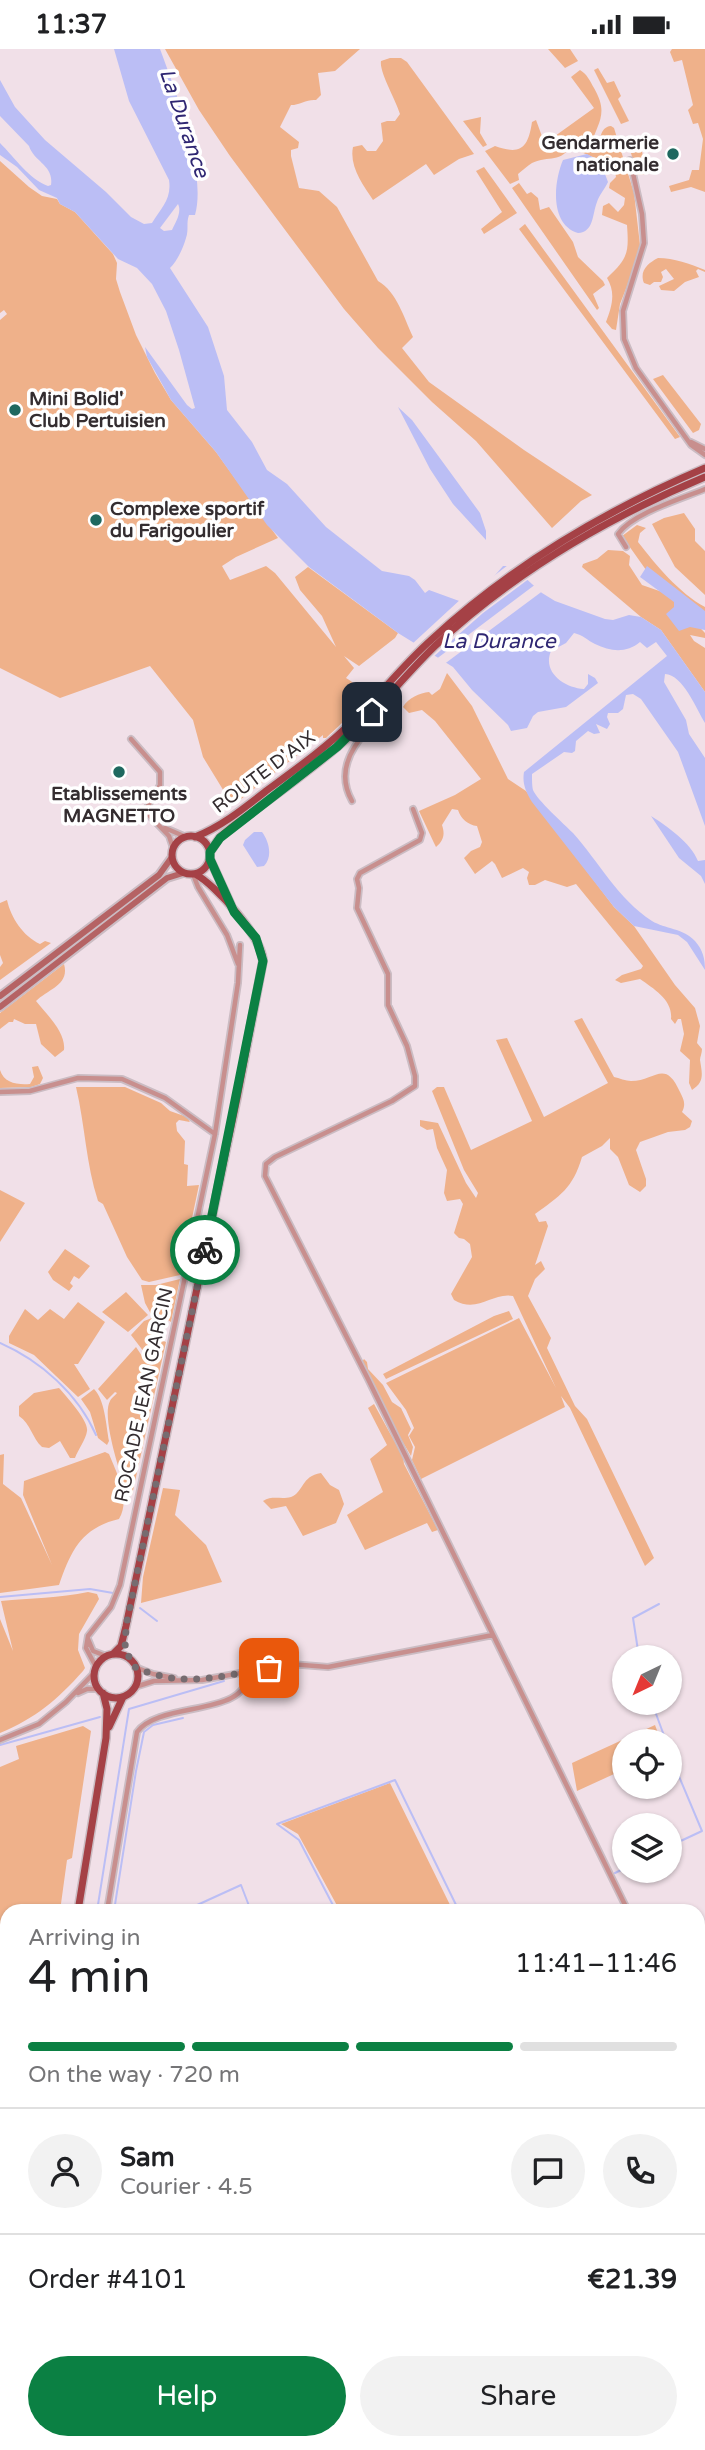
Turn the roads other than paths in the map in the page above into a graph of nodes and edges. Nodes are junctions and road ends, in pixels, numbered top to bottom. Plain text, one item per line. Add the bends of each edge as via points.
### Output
1 (630, 160) dead end
2 (683, 434) junction
3 (705, 449) edge
4 (705, 455) edge
5 (705, 468) edge
6 (705, 477) edge
7 (705, 489) edge
8 (597, 524) junction
9 (626, 547) dead end
10 (409, 667) junction
11 (398, 702) dead end
12 (131, 739) dead end
13 (352, 801) dead end
14 (413, 809) dead end
15 (162, 827) junction
16 (190, 837) junction
17 (173, 853) junction
18 (210, 856) junction
19 (183, 873) junction
20 (194, 874) junction
21 (234, 912) junction
22 (240, 945) dead end
23 (240, 968) junction
24 (0, 996) edge
25 (0, 1007) edge
26 (0, 1092) edge
27 (215, 1134) junction
28 (126, 1626) junction
29 (493, 1635) junction
30 (88, 1636) junction
31 (109, 1655) junction
32 (134, 1664) junction
33 (95, 1670) junction
34 (247, 1672) junction
35 (181, 1680) junction
36 (135, 1686) junction
37 (101, 1691) junction
38 (123, 1696) junction
39 (66, 1702) junction
40 (106, 1738) junction
41 (0, 1739) edge
42 (79, 1904) edge
43 (108, 1904) edge
44 (625, 1904) edge

1 - 2 street via 644,243 625,303 624,339 636,367
2 - 3 street
2 - 4 street
5 - 8 main road via 653,491
6 - 8 main road
7 - 9 street via 629,524 618,534
8 - 10 main road via 497,589
10 - 16 main road, ROUTE D'AIX via 332,741 235,815
10 - 18 main road, ROUTE D'AIX via 347,738 232,827
11 - 13 street via 354,747 345,778
12 - 15 street via 159,772 160,785 145,811
14 - 29 street via 422,833 419,840 360,873 356,905 388,974 388,1005 407,1046 415,1086 269,1160 264,1169
15 - 16 street
15 - 17 street via 171,839
16 - 17 main road via 178,841
16 - 18 main road via 203,841
17 - 19 main road via 175,866
17 - 24 main road via 159,875
18 - 20 main road via 206,867
18 - 21 main road, ROCADE JEAN GARCIN
19 - 20 main road
19 - 25 main road via 167,878
20 - 21 main road, ROCADE JEAN GARCIN via 215,888
20 - 23 street
21 - 28 main road, ROCADE JEAN GARCIN via 256,938 262,969
22 - 23 street, ROCADE JEAN GARCIN
23 - 27 street, ROCADE JEAN GARCIN
26 - 27 street via 30,1091 70,1079 122,1079 165,1098
27 - 30 street, ROCADE JEAN GARCIN via 119,1590
28 - 31 main road, ROCADE JEAN GARCIN via 121,1646
28 - 32 main road, ROCADE JEAN GARCIN via 125,1646
29 - 34 street via 328,1667 299,1663
29 - 44 street
30 - 31 street via 93,1651
30 - 33 street via 86,1649
31 - 32 main road via 120,1654
31 - 33 main road
32 - 35 street
32 - 36 main road
33 - 37 main road
33 - 39 street
34 - 35 street
34 - 43 street via 246,1685 235,1697 150,1720 137,1732
35 - 36 street
36 - 38 main road
37 - 38 main road
37 - 39 street via 84,1689
37 - 40 main road via 107,1709
38 - 40 main road
39 - 41 street via 35,1727
40 - 42 main road

